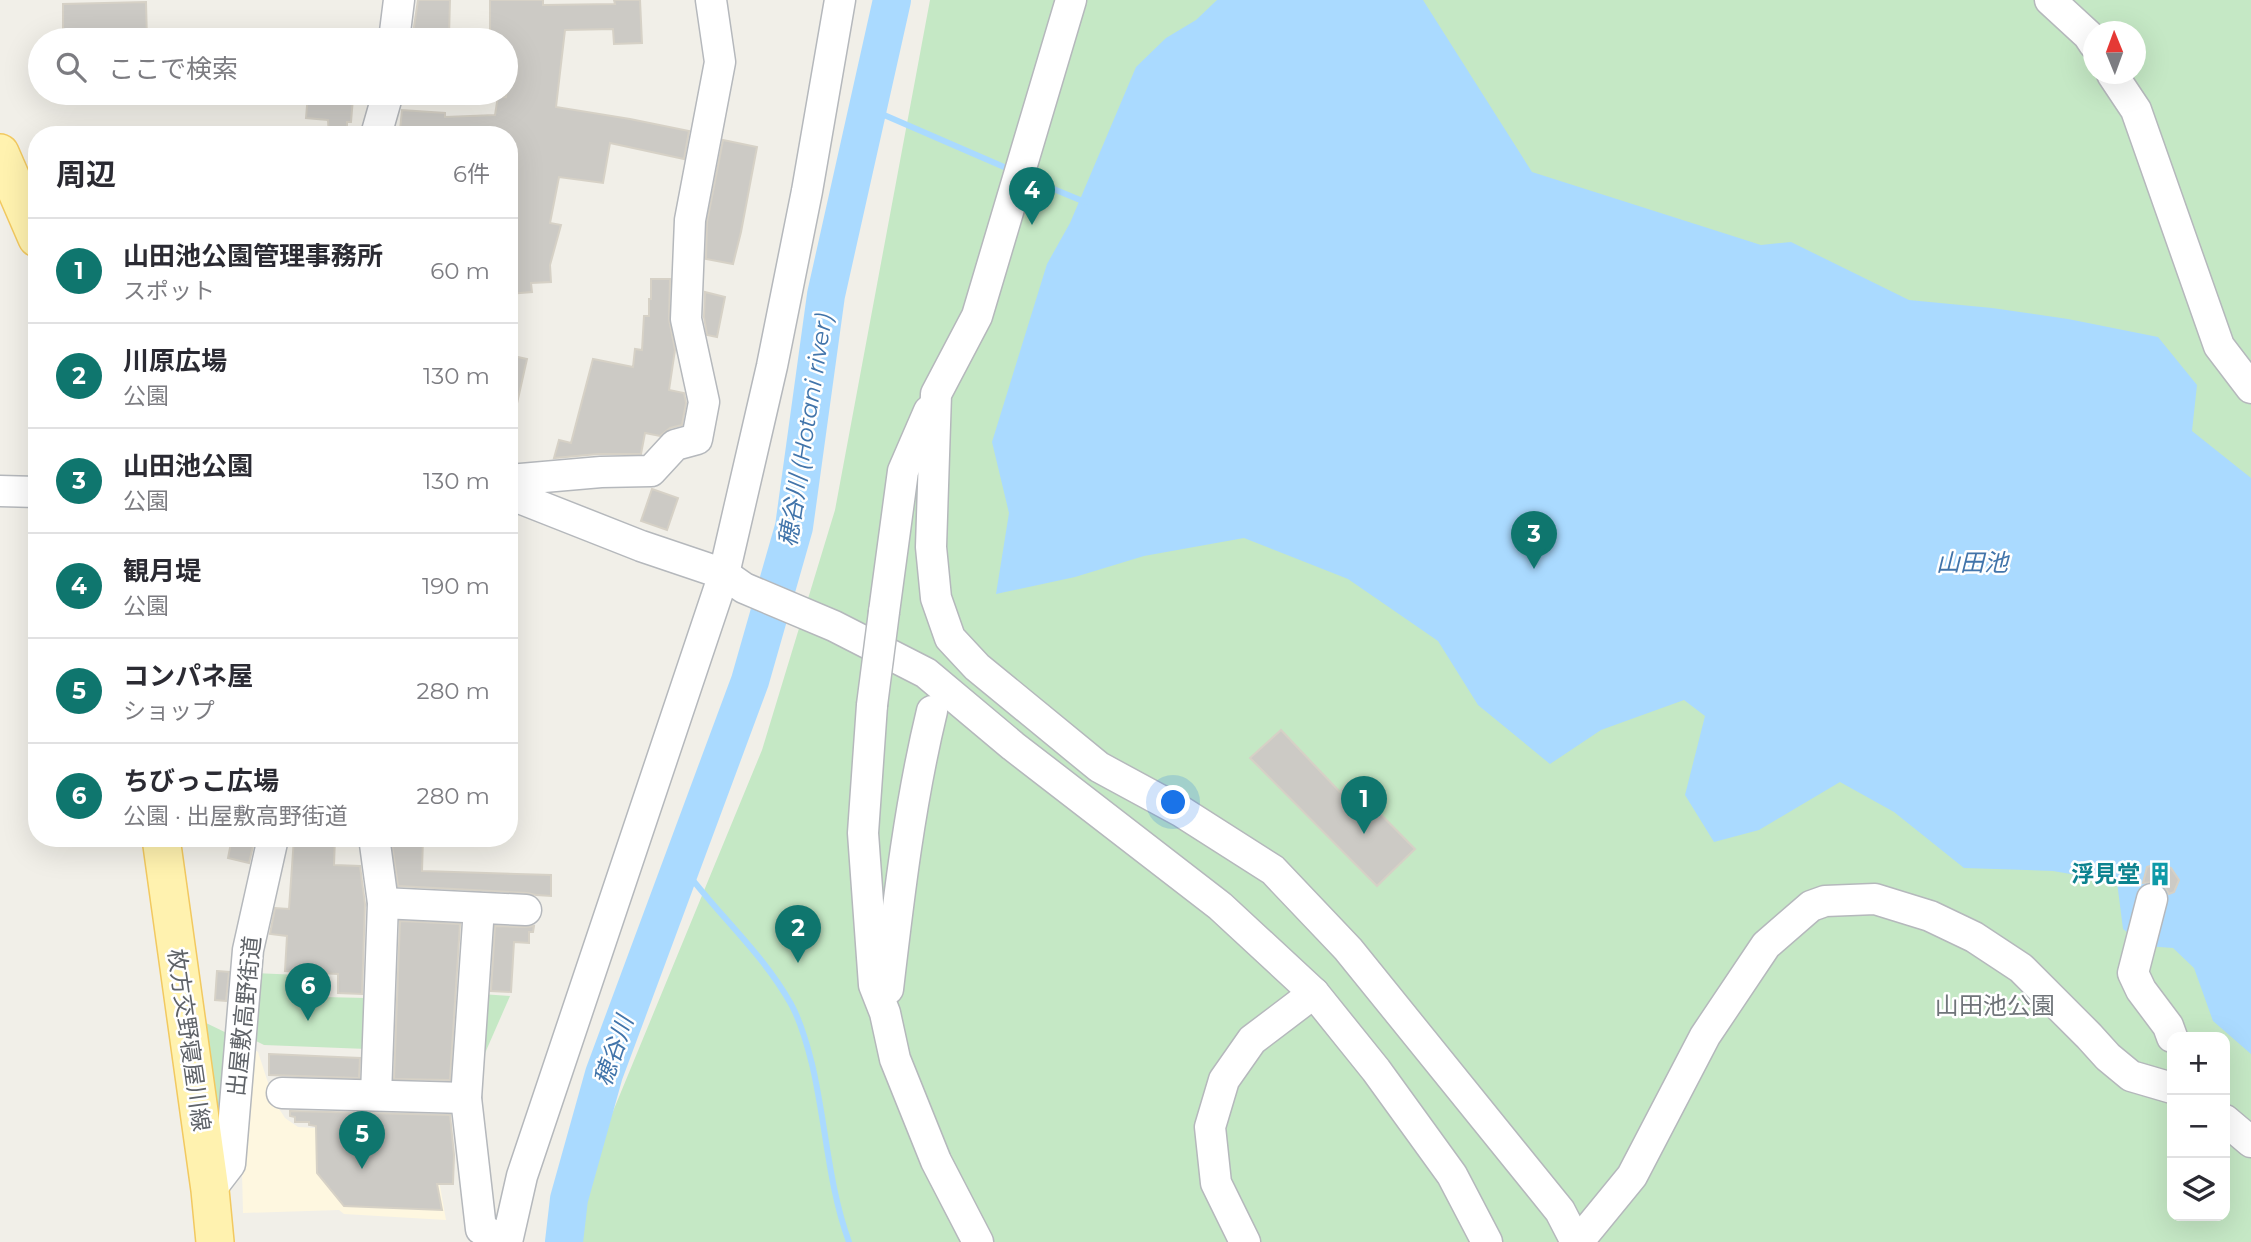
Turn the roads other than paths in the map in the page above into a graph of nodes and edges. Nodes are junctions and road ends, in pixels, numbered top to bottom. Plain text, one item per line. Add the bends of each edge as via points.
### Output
1 (398, 0) edge
2 (711, 0) edge
3 (840, 0) edge
4 (1071, 0) edge
5 (2050, 0) edge
6 (395, 28) edge
7 (2083, 30) edge
8 (2119, 84) edge
9 (385, 105) edge
10 (379, 126) edge
11 (0, 153) edge
12 (28, 217) edge
13 (2251, 388) edge
14 (936, 394) junction
15 (518, 479) edge
16 (0, 491) edge
17 (28, 492) edge
18 (518, 498) edge
19 (734, 581) junction
20 (932, 711) dead end
21 (162, 847) edge
22 (271, 847) edge
23 (375, 847) edge
24 (2152, 899) dead end
25 (383, 903) junction
26 (479, 908) junction
27 (526, 910) dead end
28 (1314, 993) junction
29 (885, 1013) junction
30 (2170, 1032) edge
31 (2167, 1070) edge
32 (2132, 1076) junction
33 (2167, 1086) edge
34 (282, 1093) dead end
35 (376, 1095) junction
36 (466, 1098) junction
37 (2230, 1124) edge
38 (2251, 1142) edge
39 (210, 1190) junction
40 (215, 1242) edge
41 (507, 1242) edge
42 (978, 1242) edge
43 (1245, 1242) edge
44 (1487, 1242) edge
45 (1577, 1242) edge

1 - 6 street
2 - 15 street via 720,62 690,220 686,318 704,402 697,439 675,445 651,471
3 - 19 street
4 - 14 street via 977,316
5 - 7 street
8 - 13 street via 2136,110 2219,346
9 - 10 street
11 - 12 main road
14 - 29 street, bridge via 903,471 872,705 863,833 874,985
14 - 45 street via 931,547 936,598 950,638 977,667 1098,767 1182,812 1273,870 1348,949 1560,1211
16 - 17 street
18 - 19 street
19 - 28 street via 926,673 1220,906
19 - 41 street via 522,1177
20 - 29 street via 919,764
21 - 39 main road, 枚方交野寝屋川線
22 - 39 street, 出屋敷高野街道 via 248,950 230,1164
23 - 25 street
24 - 30 street via 2133,973
25 - 26 street
25 - 35 street
26 - 27 street
26 - 36 street
28 - 43 street via 1252,1040 1224,1080 1210,1128 1216,1183
28 - 44 street via 1452,1175
29 - 42 street via 895,1059 931,1148
31 - 32 street
32 - 33 street
32 - 45 street via 2021,968 1974,937 1930,916 1875,899 1825,901 1811,906 1766,945 1705,1036 1632,1176
34 - 35 street
35 - 36 street
36 - 41 street via 481,1229
37 - 38 street
39 - 40 main road, 枚方交野寝屋川線

